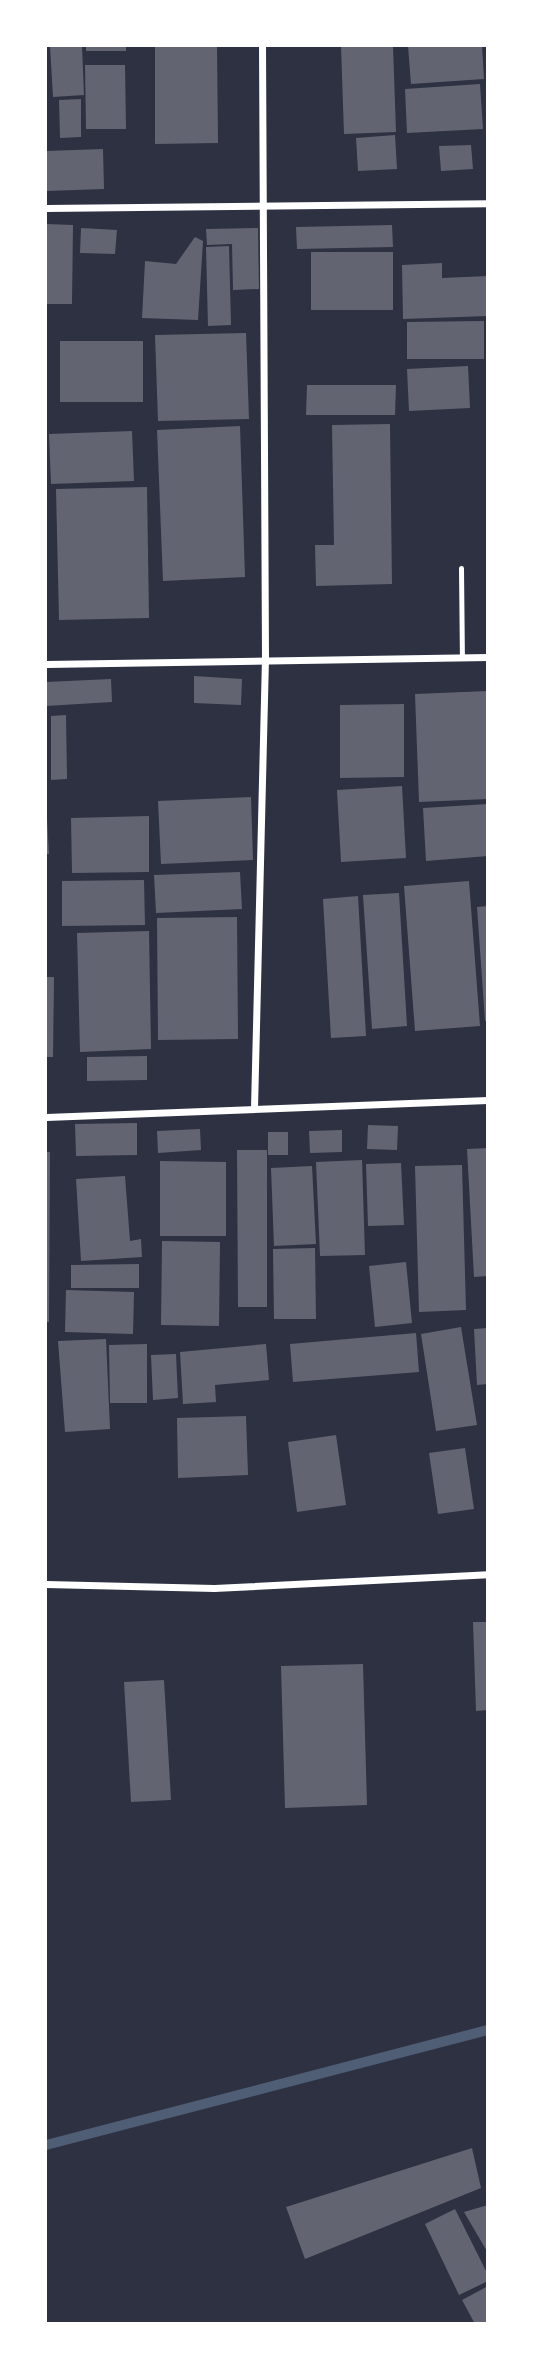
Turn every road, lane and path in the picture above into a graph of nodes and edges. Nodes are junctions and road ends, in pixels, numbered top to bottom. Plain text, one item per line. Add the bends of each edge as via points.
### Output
1 (262, 46) edge
2 (265, 203) junction
3 (488, 203) edge
4 (46, 208) edge
5 (461, 568) dead end
6 (462, 657) junction
7 (488, 657) edge
8 (265, 658) junction
9 (46, 663) edge
10 (488, 1100) edge
11 (254, 1108) junction
12 (46, 1118) edge
13 (488, 1574) edge
14 (46, 1584) edge

1 - 2 street
2 - 3 street
2 - 4 street
2 - 8 street
5 - 6 lane
6 - 7 street
6 - 8 street
8 - 9 street
8 - 11 street
10 - 11 street
11 - 12 street
13 - 14 street via 214,1588

